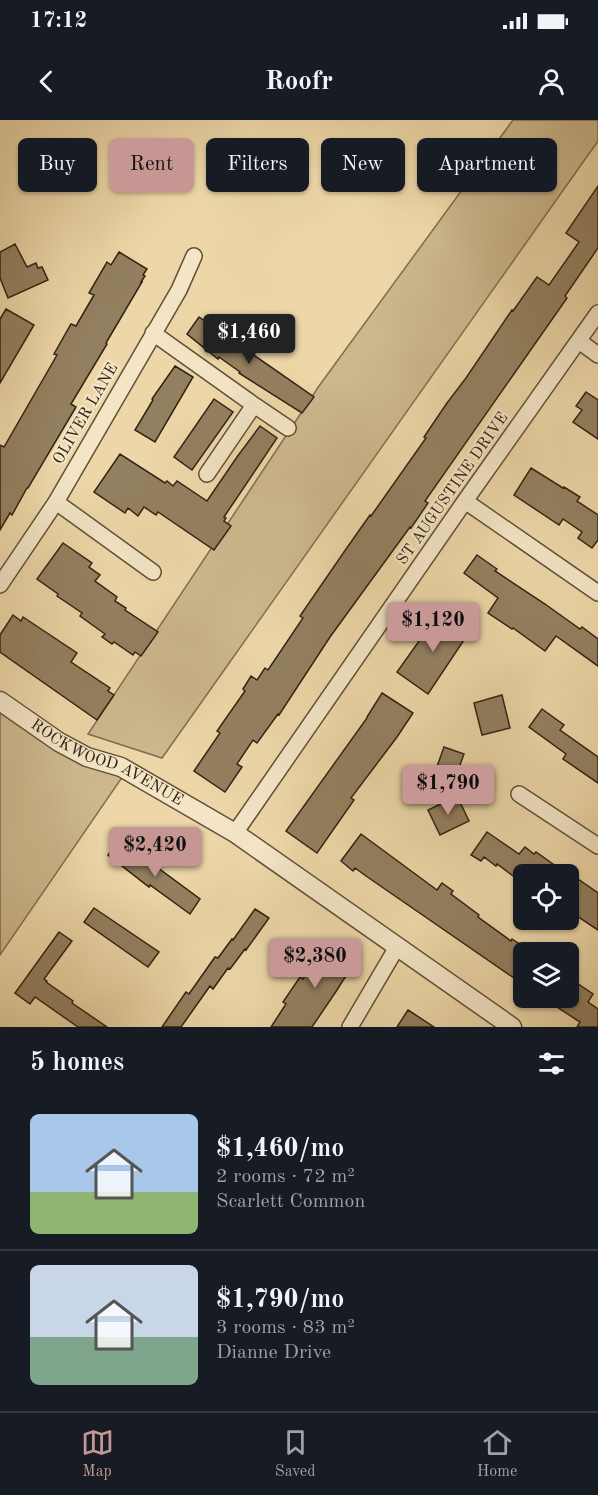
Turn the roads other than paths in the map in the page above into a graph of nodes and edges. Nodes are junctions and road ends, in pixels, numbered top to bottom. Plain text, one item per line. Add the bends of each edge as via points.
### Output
1 (194, 256) dead end
2 (598, 313) edge
3 (153, 333) junction
4 (579, 342) junction
5 (598, 355) edge
6 (254, 405) junction
7 (288, 428) dead end
8 (207, 474) dead end
9 (465, 501) junction
10 (56, 502) junction
11 (153, 572) dead end
12 (0, 585) edge
13 (598, 593) edge
14 (0, 700) edge
15 (519, 794) dead end
16 (235, 834) junction
17 (598, 846) edge
18 (397, 948) junction
19 (350, 1027) edge
20 (512, 1027) edge

1 - 3 street, OLIVER LANE
2 - 4 street, ST AUGUSTINE DRIVE
3 - 6 street
3 - 10 street, OLIVER LANE
4 - 5 street
4 - 9 street, ST AUGUSTINE DRIVE
6 - 7 street
6 - 8 street
9 - 13 street
9 - 16 street, ST AUGUSTINE DRIVE
10 - 11 street
10 - 12 street, OLIVER LANE
14 - 16 street, ROCKWOOD AVENUE via 59,742 87,757 121,767
15 - 17 street
16 - 18 street, ROCKWOOD AVENUE
18 - 19 street
18 - 20 street, ROCKWOOD AVENUE

